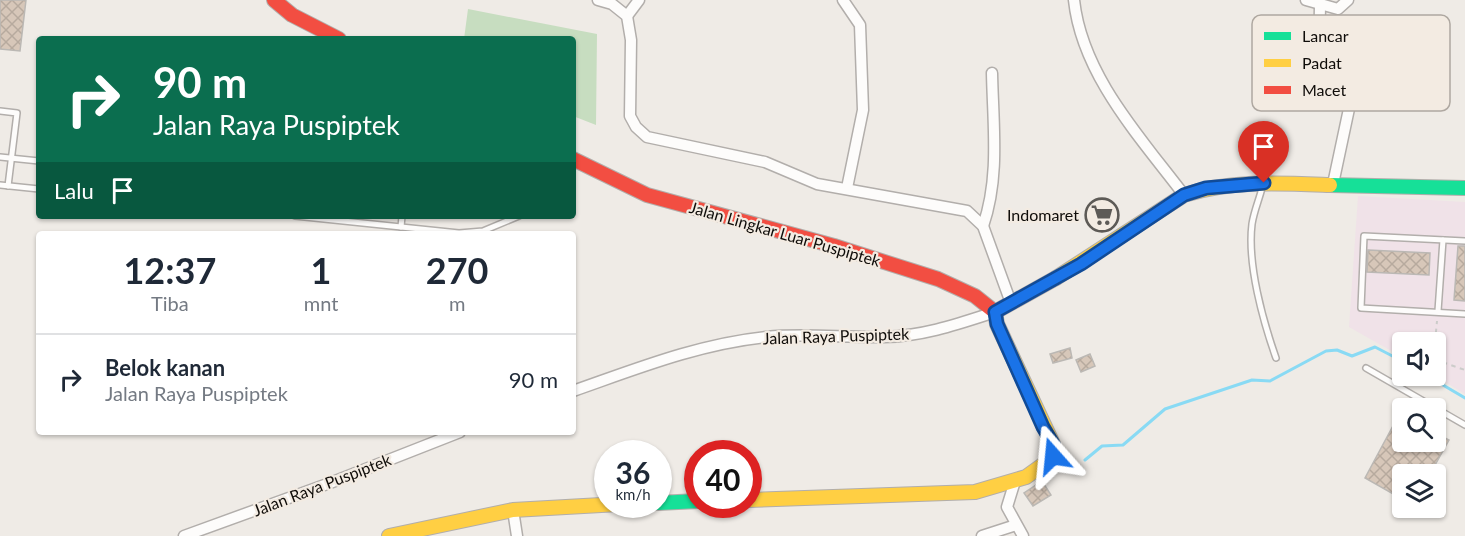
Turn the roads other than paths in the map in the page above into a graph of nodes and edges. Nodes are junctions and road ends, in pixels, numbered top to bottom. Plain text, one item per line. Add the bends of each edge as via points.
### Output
1 (274, 0) edge
2 (598, 0) edge
3 (639, 0) edge
4 (843, 0) edge
5 (1074, 0) edge
6 (1306, 0) edge
7 (1348, 0) edge
8 (1320, 6) junction
9 (1320, 15) edge
10 (627, 16) junction
11 (333, 36) edge
12 (993, 73) dead end
13 (0, 111) edge
14 (1349, 111) edge
15 (0, 157) edge
16 (12, 158) junction
17 (576, 160) edge
18 (36, 161) edge
19 (1264, 183) junction
20 (1333, 184) junction
21 (0, 185) edge
22 (8, 186) junction
23 (847, 188) junction
24 (1465, 188) edge
25 (36, 189) edge
26 (1184, 195) junction
27 (324, 219) edge
28 (401, 219) edge
29 (511, 219) edge
30 (982, 226) junction
31 (400, 227) junction
32 (439, 231) edge
33 (483, 231) edge
34 (1443, 240) junction
35 (1465, 241) edge
36 (1011, 303) junction
37 (995, 312) junction
38 (1438, 312) junction
39 (1465, 314) edge
40 (1276, 358) dead end
41 (1366, 368) dead end
42 (576, 391) edge
43 (1465, 424) edge
44 (452, 435) edge
45 (1015, 481) junction
46 (762, 500) edge
47 (594, 505) edge
48 (513, 510) junction
49 (1016, 525) junction
50 (184, 536) edge
51 (389, 536) edge
52 (517, 536) edge
53 (982, 536) edge
54 (1023, 536) edge

1 - 11 main road via 292,15
2 - 10 street via 612,4
3 - 10 street
4 - 23 street via 860,25 863,110
5 - 26 street via 1077,26 1096,71
6 - 8 street
7 - 8 street via 1338,9
8 - 9 street
10 - 23 street via 631,40 630,116 647,137 765,162 807,181
12 - 30 street via 994,176
13 - 16 lane via 17,113
14 - 20 street
15 - 16 lane
16 - 18 lane
16 - 22 lane
17 - 37 main road, Jalan Lingkar Luar Puspiptek via 647,195 896,265 963,289 990,304
19 - 20 main road, Jalan Raya Puspiptek
19 - 26 main road, Jalan Raya Puspiptek via 1206,188
19 - 40 lane via 1251,236 1261,309
20 - 24 main road, Jalan Raya Puspiptek
21 - 22 lane
22 - 25 lane
23 - 30 street via 958,208
26 - 36 main road, Jalan Raya Puspiptek via 1081,264
27 - 31 lane
28 - 31 lane
29 - 33 lane
30 - 36 street
31 - 32 lane
34 - 35 lane
34 - 38 lane
34 - 38 lane via 1364,236 1360,308
36 - 37 main road, Jalan Raya Puspiptek
37 - 42 street, Jalan Raya Puspiptek via 950,328 915,334 734,341 681,354
37 - 45 main road via 1007,347 1054,447 1051,459
38 - 39 lane
41 - 43 lane
44 - 50 street, Jalan Raya Puspiptek
45 - 46 main road via 975,492
45 - 49 street via 1007,507
47 - 48 main road
48 - 51 main road
48 - 52 street
49 - 53 street
49 - 54 street

